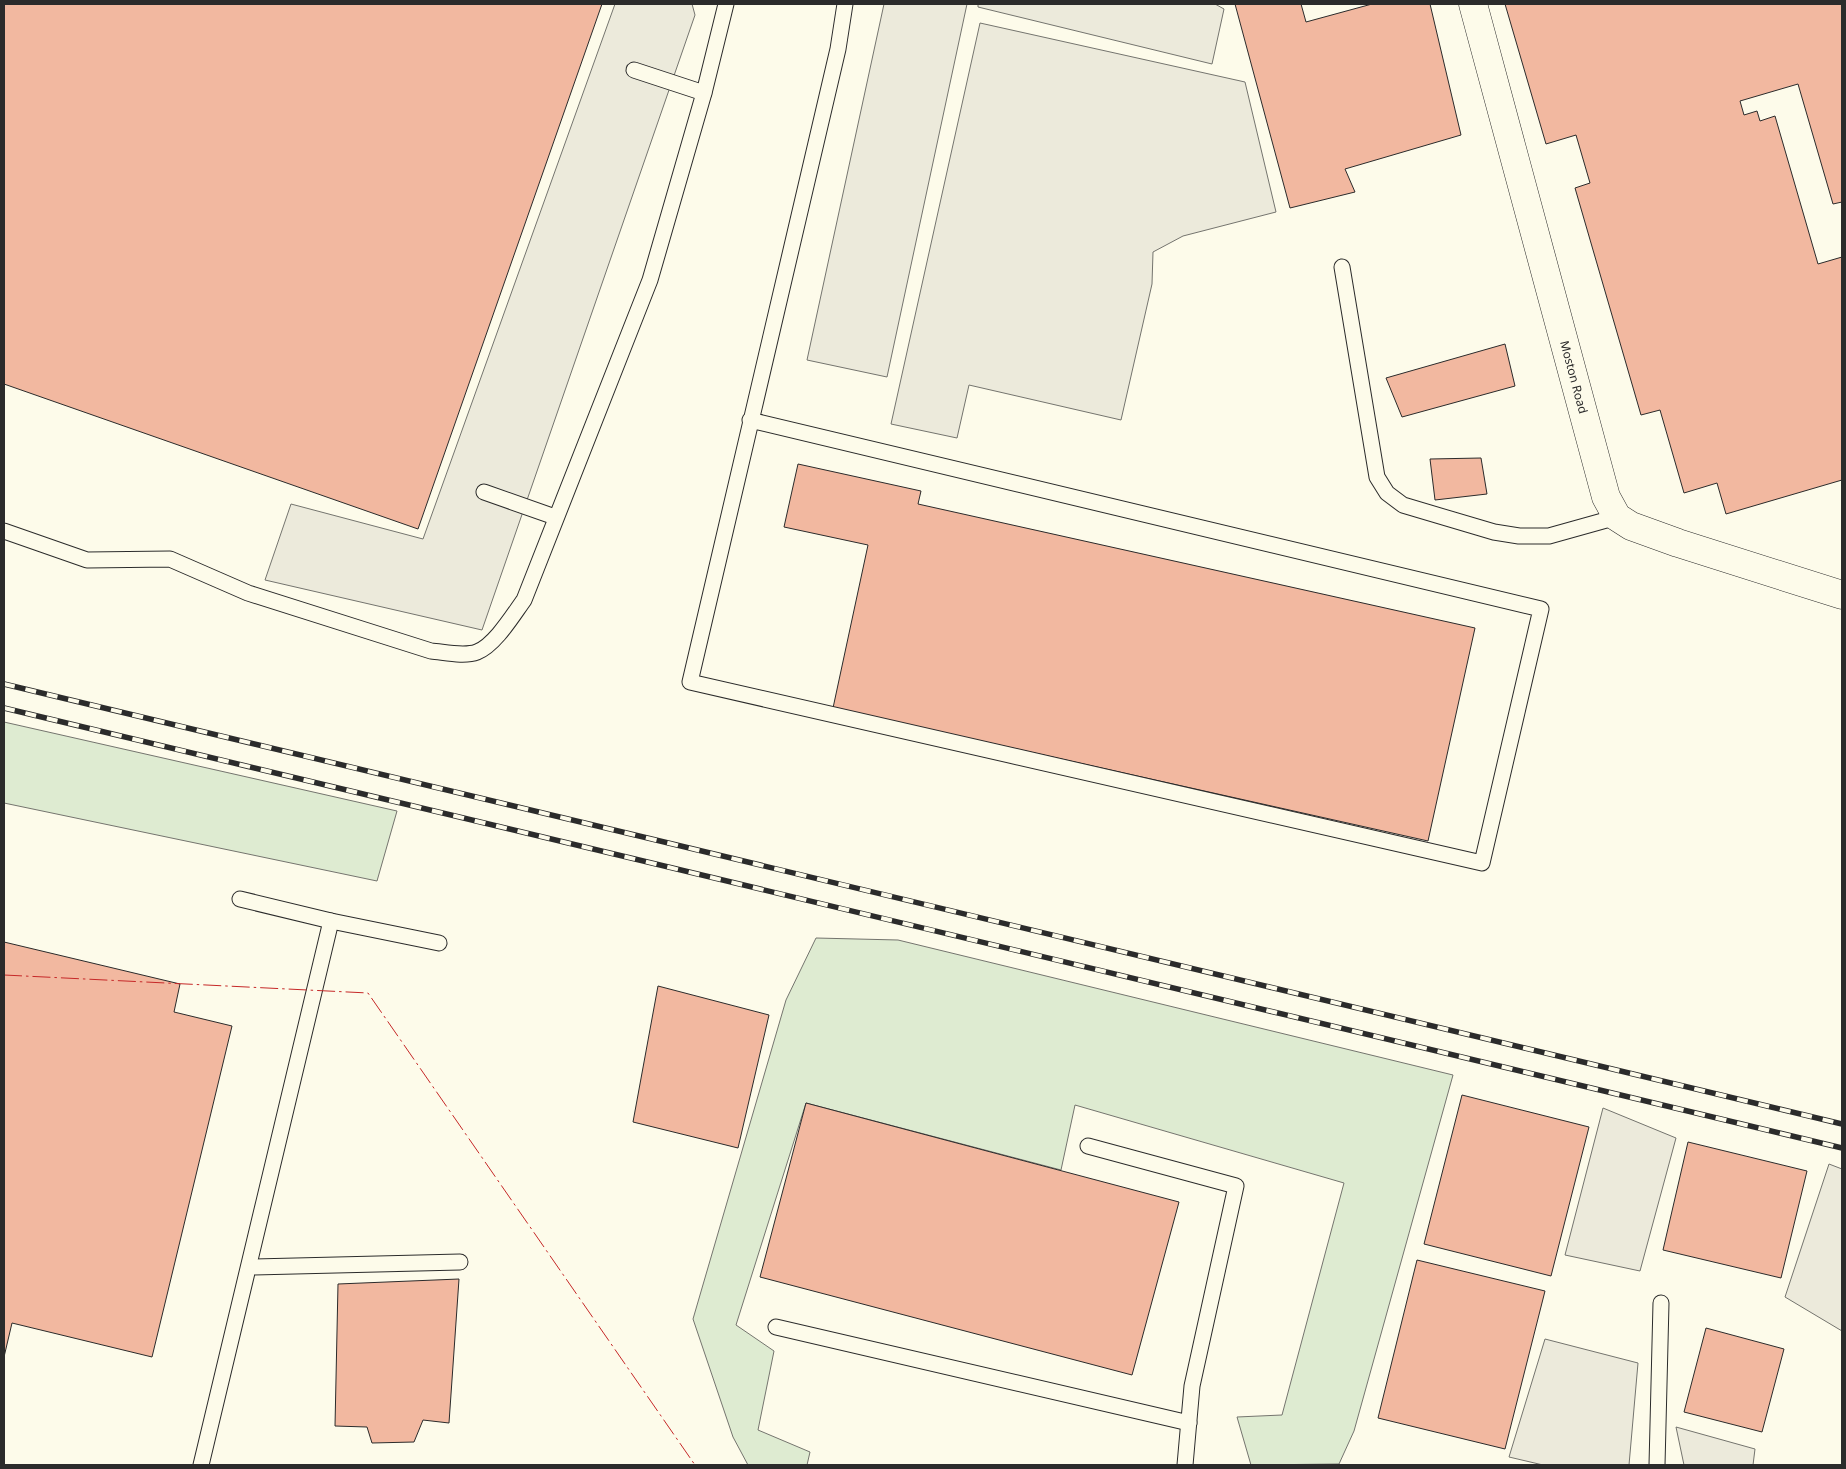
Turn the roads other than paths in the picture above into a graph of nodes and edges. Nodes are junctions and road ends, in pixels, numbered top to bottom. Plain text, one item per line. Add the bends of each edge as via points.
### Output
1 (726, 4) edge
2 (845, 4) edge
3 (1473, 4) edge
4 (634, 70) dead end
5 (704, 93) junction
6 (1342, 267) dead end
7 (750, 420) junction
8 (484, 492) dead end
9 (555, 517) junction
10 (1617, 517) junction
11 (4, 531) edge
12 (1842, 595) edge
13 (240, 900) dead end
14 (331, 920) junction
15 (440, 943) dead end
16 (1088, 1146) dead end
17 (460, 1262) dead end
18 (249, 1267) junction
19 (1661, 1302) dead end
20 (776, 1327) dead end
21 (1189, 1423) junction
22 (201, 1465) edge
23 (1185, 1465) edge
24 (1657, 1465) edge

1 - 5 lane
2 - 7 lane via 838,50
3 - 10 street, Moston Road via 1606,497
4 - 5 lane
5 - 9 lane via 650,280
6 - 10 lane via 1377,476 1387,493 1403,505 1494,532 1520,536 1549,536
7 - 7 lane via 1540,609 1482,863 690,682
8 - 9 lane
9 - 11 lane via 524,600 502,631 477,652 456,653 431,651 248,593 170,559 86,560
10 - 12 street via 1631,526 1678,544
13 - 14 lane
14 - 15 lane
14 - 18 lane
16 - 21 lane via 1236,1186 1192,1386
17 - 18 lane
18 - 22 lane
19 - 24 lane
20 - 21 lane
21 - 23 lane

